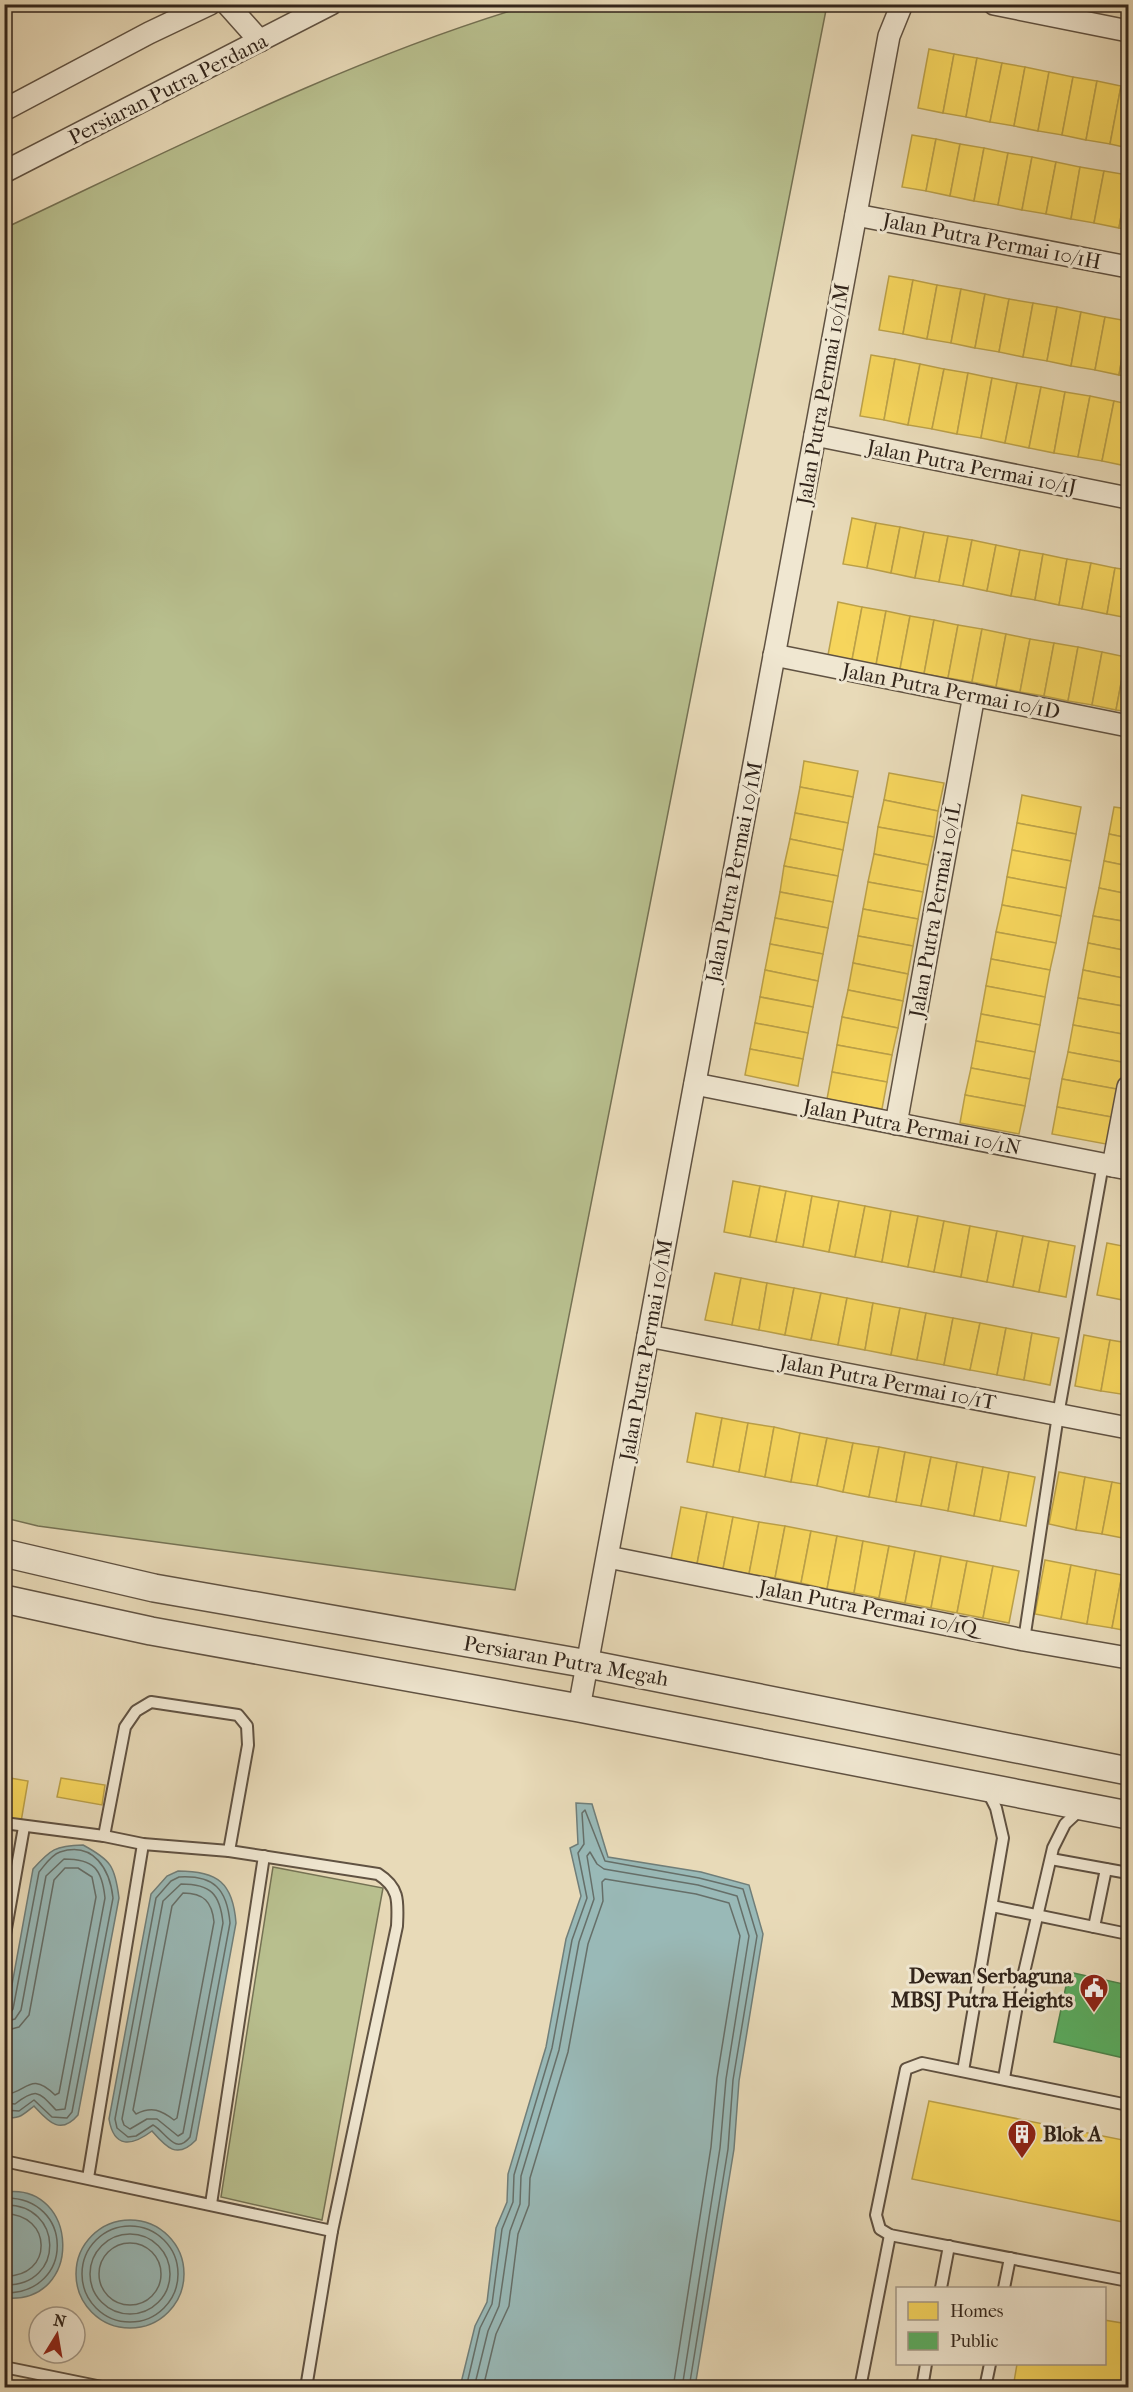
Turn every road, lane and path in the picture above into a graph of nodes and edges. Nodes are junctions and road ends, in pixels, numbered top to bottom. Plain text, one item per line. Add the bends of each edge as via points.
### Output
1 (210, 4) edge
2 (227, 4) edge
3 (331, 4) edge
4 (902, 4) edge
5 (994, 4) edge
6 (1128, 31) edge
7 (260, 41) junction
8 (4, 110) edge
9 (4, 172) edge
10 (856, 215) junction
11 (1128, 267) edge
12 (815, 435) junction
13 (1128, 498) edge
14 (774, 655) junction
15 (974, 695) junction
16 (1128, 726) edge
17 (695, 1084) junction
18 (1128, 1088) edge
19 (896, 1124) junction
20 (1115, 1167) edge
21 (648, 1336) junction
22 (1058, 1415) junction
23 (1128, 1428) edge
24 (4, 1553) edge
25 (608, 1557) junction
26 (4, 1599) edge
27 (1024, 1640) junction
28 (1128, 1658) edge
29 (588, 1664) junction
30 (579, 1708) junction
31 (1128, 1771) edge
32 (986, 1788) junction
33 (1084, 1807) junction
34 (1128, 1815) edge
35 (4, 1823) edge
36 (24, 1827) junction
37 (104, 1836) junction
38 (143, 1844) junction
39 (229, 1851) junction
40 (1052, 1853) junction
41 (264, 1856) junction
42 (1106, 1869) junction
43 (1128, 1873) edge
44 (992, 1906) junction
45 (1037, 1916) junction
46 (1094, 1927) junction
47 (1128, 1934) edge
48 (4, 1940) edge
49 (963, 2071) junction
50 (1004, 2079) junction
51 (1128, 2105) edge
52 (4, 2161) edge
53 (88, 2178) junction
54 (211, 2204) junction
55 (332, 2231) junction
56 (890, 2235) junction
57 (949, 2246) junction
58 (1010, 2258) junction
59 (1128, 2281) edge
60 (941, 2287) edge
61 (1004, 2287) edge
62 (926, 2365) edge
63 (990, 2365) edge
64 (4, 2367) edge
65 (107, 2388) edge
66 (306, 2388) edge
67 (860, 2388) edge
68 (922, 2388) edge
69 (985, 2388) edge

1 - 8 street
2 - 7 street
3 - 7 street, Persiaran Putra Perdana
4 - 10 street, Jalan Putra Permai 10/1M via 889,36
5 - 6 street
7 - 9 street, Persiaran Putra Perdana
10 - 11 street, Jalan Putra Permai 10/1H
10 - 12 street, Jalan Putra Permai 10/1M
12 - 13 street, Jalan Putra Permai 10/1J
12 - 14 street, Jalan Putra Permai 10/1M
14 - 15 street, Jalan Putra Permai 10/1D
14 - 17 street, Jalan Putra Permai 10/1M
15 - 16 street, Jalan Putra Permai 10/1D
15 - 19 street, Jalan Putra Permai 10/1L
17 - 19 street, Jalan Putra Permai 10/1N
17 - 21 street, Jalan Putra Permai 10/1M
18 - 20 street
19 - 20 street, Jalan Putra Permai 10/1N
20 - 22 lane
21 - 22 street, Jalan Putra Permai 10/1T
21 - 25 street, Jalan Putra Permai 10/1M
22 - 23 street, Jalan Putra Permai 10/1T
22 - 27 lane
24 - 29 street, Persiaran Putra Megah via 154,1588
25 - 27 street, Jalan Putra Permai 10/1Q
25 - 29 street, Jalan Putra Permai 10/1M
26 - 30 street, Persiaran Putra Megah via 151,1631
27 - 28 street, Jalan Putra Permai 10/1Q
29 - 30 street, Jalan Putra Permai 10/1M
29 - 31 street, Persiaran Putra Megah
30 - 32 street, Persiaran Putra Megah
32 - 33 street, Persiaran Putra Megah
32 - 44 lane via 996,1808 1003,1838
33 - 34 street, Persiaran Putra Megah
33 - 40 lane via 1065,1824
35 - 36 lane
36 - 37 lane
36 - 48 lane
37 - 38 lane
37 - 39 lane via 125,1727 136,1711 151,1702 238,1715 247,1726 248,1745
38 - 39 lane
38 - 53 lane
39 - 41 lane
40 - 42 lane
40 - 45 lane
41 - 54 lane
41 - 55 lane via 378,1874 390,1882 398,1899 397,1926
42 - 43 lane
42 - 46 lane
44 - 45 lane
44 - 49 lane
45 - 46 lane
45 - 50 lane
46 - 47 lane
49 - 50 lane
49 - 56 lane via 922,2062 906,2069 876,2215 880,2229
50 - 51 lane
52 - 53 lane
53 - 54 lane
54 - 55 lane
55 - 66 lane
56 - 57 lane
56 - 67 lane
57 - 58 lane
57 - 60 lane
58 - 59 lane
58 - 61 lane
62 - 68 lane
63 - 69 lane
64 - 65 lane

